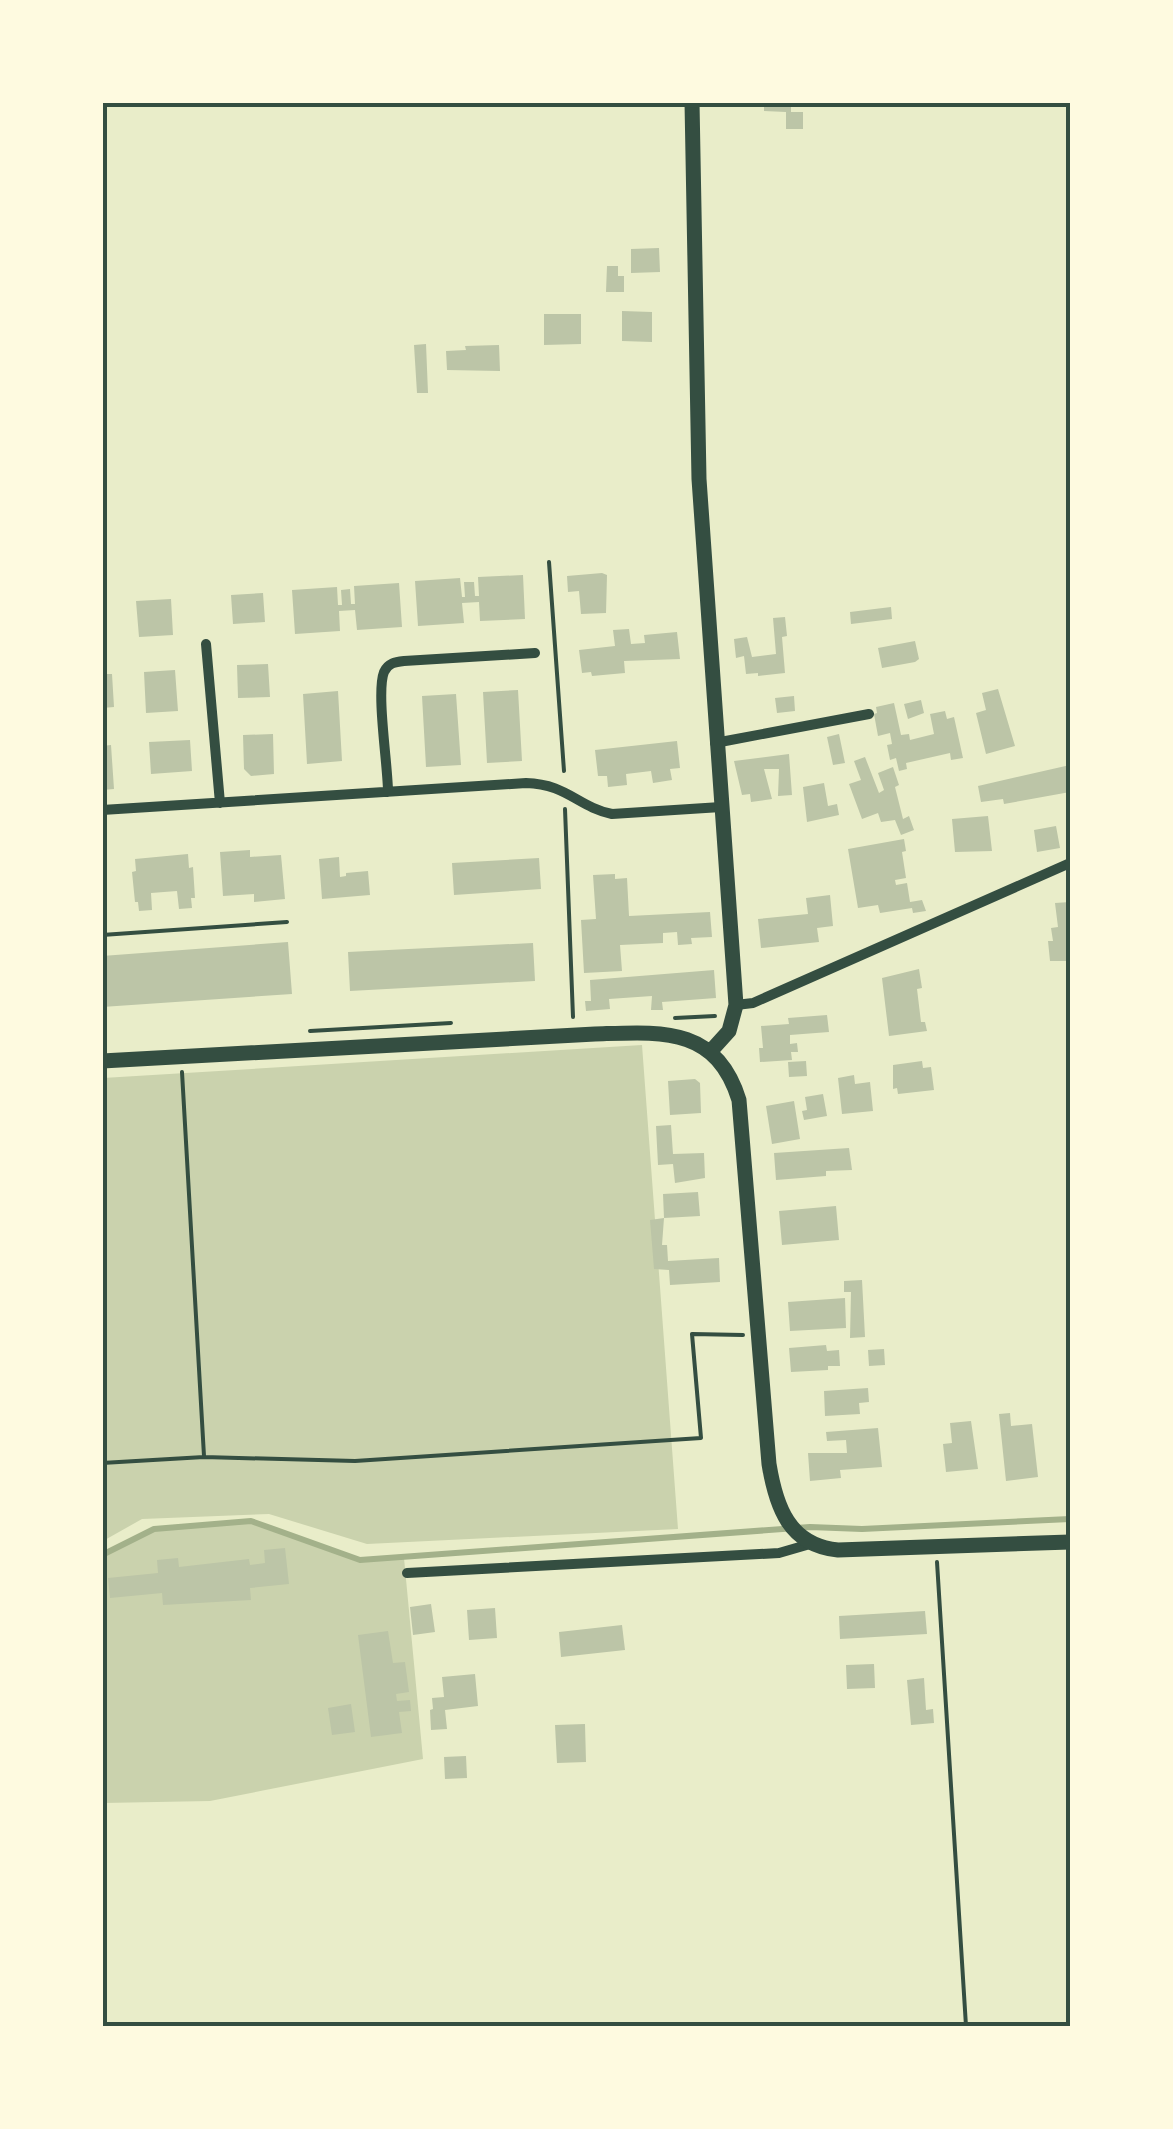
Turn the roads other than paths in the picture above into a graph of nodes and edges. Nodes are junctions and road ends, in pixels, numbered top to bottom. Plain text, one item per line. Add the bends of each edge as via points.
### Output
1 (692, 102) edge
2 (206, 644) dead end
3 (535, 652) dead end
4 (869, 714) dead end
5 (716, 743) junction
6 (388, 792) junction
7 (220, 803) junction
8 (721, 807) junction
9 (102, 810) edge
10 (1070, 862) edge
11 (736, 1004) junction
12 (710, 1052) junction
13 (102, 1061) edge
14 (804, 1540) junction
15 (1070, 1542) edge
16 (407, 1574) dead end

1 - 5 street via 699,478
2 - 7 street
3 - 6 street via 388,666 382,690
4 - 5 street
5 - 8 street
6 - 7 street
6 - 8 street via 540,784 612,814
7 - 9 street
8 - 11 street
10 - 11 street via 753,1003
11 - 12 street via 729,1031
12 - 13 street via 663,1032
12 - 14 street via 739,1100 769,1464 785,1516
14 - 15 street via 854,1550
14 - 16 street via 780,1553

